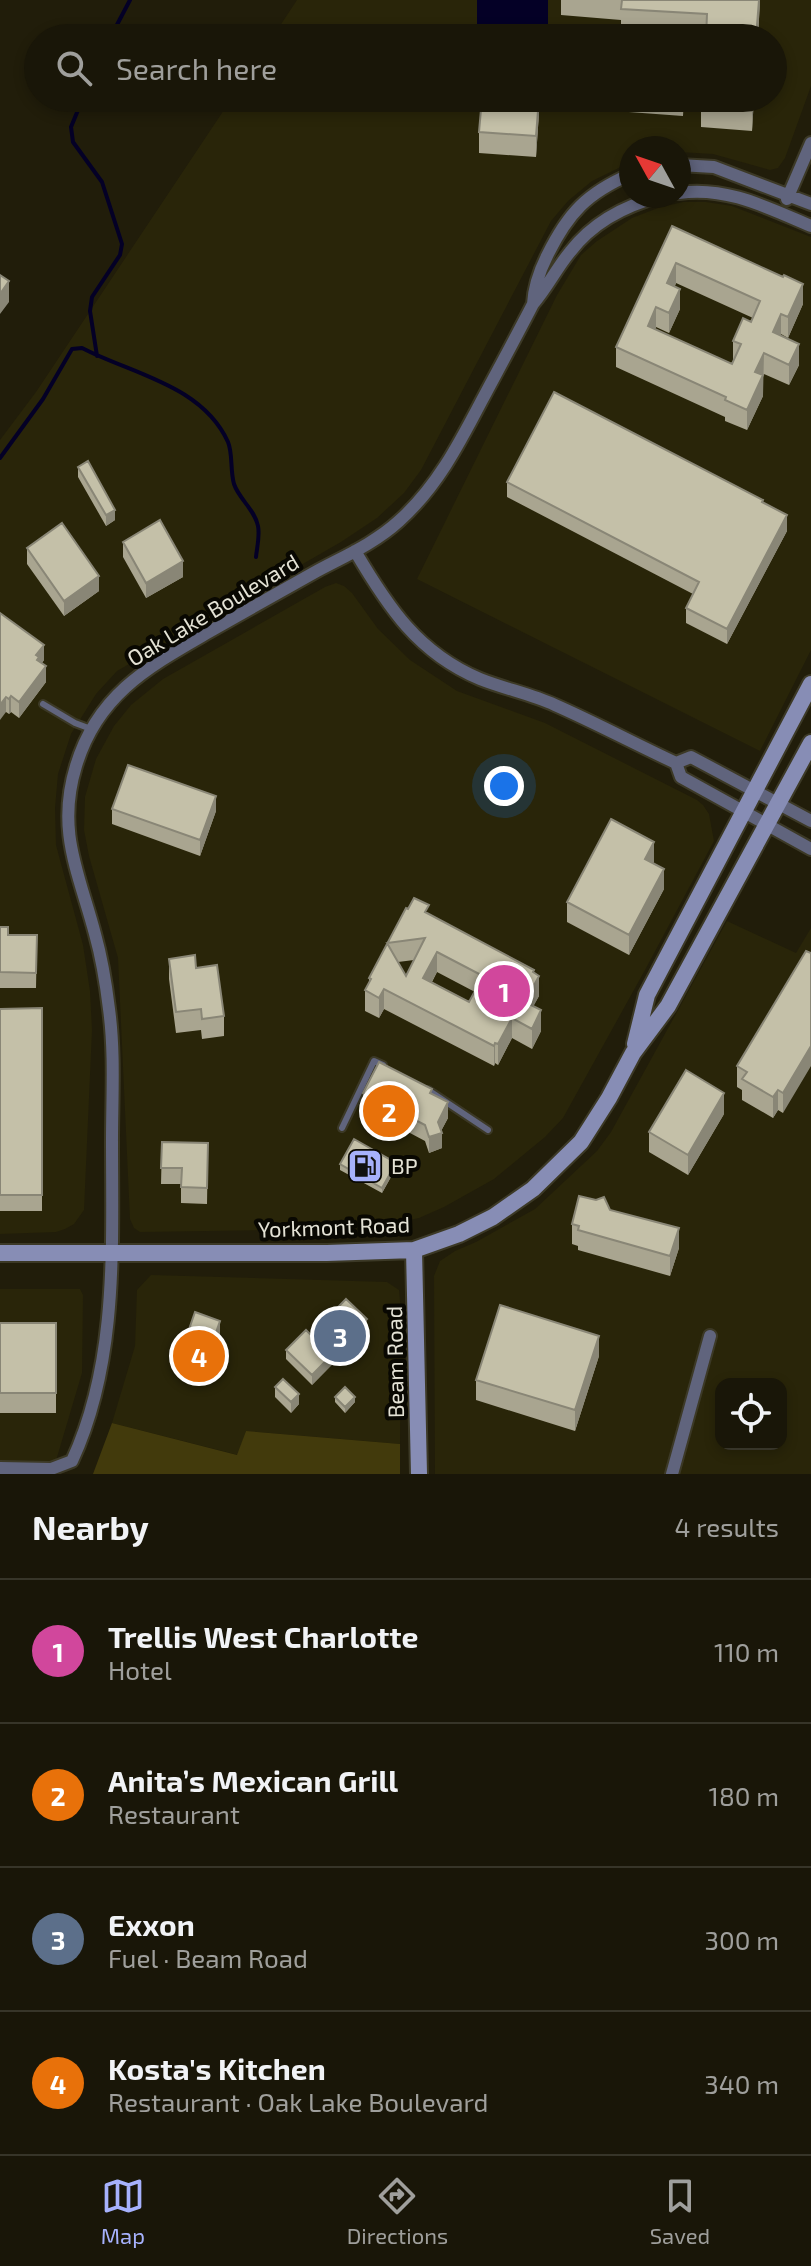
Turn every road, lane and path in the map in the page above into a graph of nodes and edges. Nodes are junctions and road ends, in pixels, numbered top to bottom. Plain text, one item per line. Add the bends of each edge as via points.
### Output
1 (811, 143) edge
2 (691, 166) edge
3 (619, 180) edge
4 (691, 192) edge
5 (789, 195) junction
6 (811, 204) edge
7 (625, 208) edge
8 (781, 213) junction
9 (811, 226) edge
10 (533, 304) junction
11 (355, 551) junction
12 (811, 684) edge
13 (43, 704) dead end
14 (91, 729) junction
15 (811, 743) edge
16 (676, 763) junction
17 (754, 791) junction
18 (779, 804) junction
19 (742, 813) junction
20 (811, 821) edge
21 (767, 826) junction
22 (811, 849) edge
23 (633, 1053) junction
24 (387, 1067) edge
25 (425, 1088) edge
26 (342, 1128) dead end
27 (488, 1130) dead end
28 (414, 1250) junction
29 (0, 1253) edge
30 (111, 1253) junction
31 (710, 1336) dead end
32 (0, 1468) edge
33 (20, 1471) edge
34 (419, 1474) edge
35 (672, 1474) edge

1 - 5 street
2 - 5 street via 714,167
3 - 10 street, Oak Lake Boulevard via 594,194 565,223 537,277
4 - 8 street via 744,198
5 - 6 street
5 - 8 street
7 - 10 street, Oak Lake Boulevard via 588,232
8 - 9 street
10 - 11 street, Oak Lake Boulevard via 435,483 388,531
11 - 14 street, Oak Lake Boulevard via 154,663 113,698
11 - 16 street via 404,626 437,654 483,680 554,704
12 - 17 street, Yorkmont Road
13 - 14 lane
14 - 30 street, Oak Lake Boulevard via 71,785 68,823 110,1012
15 - 18 street, Yorkmont Road
16 - 17 street via 691,757
16 - 19 street via 681,777
17 - 18 street
17 - 19 street, Yorkmont Road
18 - 20 street
18 - 21 street, Yorkmont Road
19 - 21 street
19 - 23 street, Yorkmont Road via 647,995
21 - 22 street
21 - 23 street, Yorkmont Road via 668,1006
23 - 28 street, Yorkmont Road via 581,1142 533,1189 493,1217
24 - 26 lane via 374,1061
25 - 27 lane
28 - 30 street, Yorkmont Road
28 - 34 street, Beam Road
29 - 30 street, Yorkmont Road
30 - 33 street, Oak Lake Boulevard via 103,1363 83,1438 72,1461
31 - 35 street
32 - 33 street, Oak Lake Boulevard

